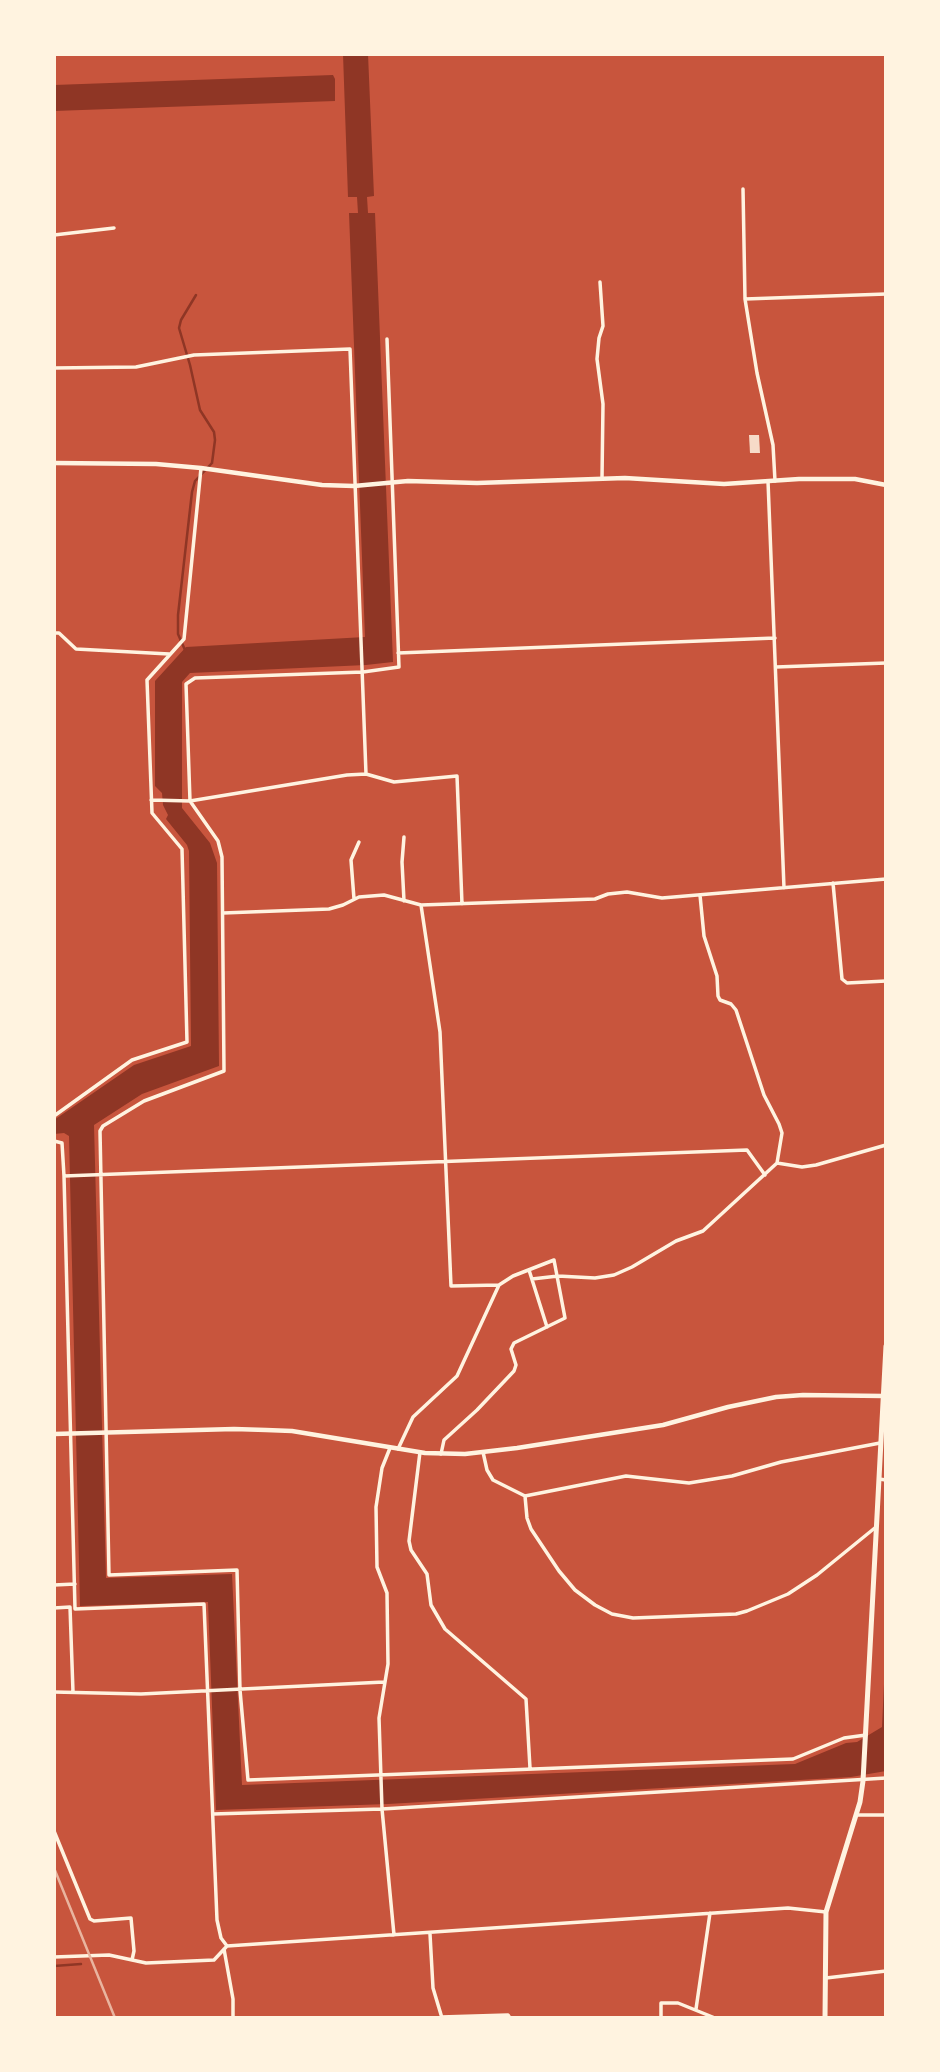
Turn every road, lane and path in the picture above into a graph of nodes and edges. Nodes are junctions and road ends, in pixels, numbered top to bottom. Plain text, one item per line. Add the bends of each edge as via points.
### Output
1 (743, 189) dead end
2 (114, 229) dead end
3 (54, 234) edge
4 (600, 282) dead end
5 (886, 294) edge
6 (745, 299) junction
7 (387, 339) dead end
8 (54, 368) edge
9 (54, 463) edge
10 (201, 468) junction
11 (602, 478) junction
12 (768, 481) junction
13 (775, 481) junction
14 (390, 482) junction
15 (357, 485) junction
16 (886, 485) edge
17 (54, 633) edge
18 (775, 638) junction
19 (398, 653) junction
20 (169, 654) junction
21 (886, 663) edge
22 (776, 667) junction
23 (363, 672) junction
24 (366, 774) junction
25 (151, 800) junction
26 (190, 801) junction
27 (404, 837) dead end
28 (359, 842) dead end
29 (886, 879) edge
30 (833, 883) junction
31 (784, 888) junction
32 (700, 895) junction
33 (354, 899) junction
34 (404, 901) junction
35 (462, 904) junction
36 (421, 905) junction
37 (223, 914) junction
38 (886, 981) edge
39 (54, 1116) edge
40 (54, 1140) edge
41 (886, 1145) edge
42 (446, 1163) junction
43 (777, 1163) junction
44 (765, 1175) junction
45 (64, 1176) junction
46 (100, 1176) junction
47 (529, 1270) junction
48 (558, 1276) junction
49 (532, 1279) junction
50 (499, 1285) junction
51 (547, 1327) junction
52 (886, 1346) edge
53 (884, 1399) edge
54 (72, 1433) junction
55 (106, 1433) junction
56 (54, 1434) edge
57 (881, 1443) junction
58 (390, 1448) junction
59 (398, 1449) junction
60 (483, 1451) junction
61 (420, 1452) junction
62 (441, 1454) junction
63 (882, 1480) edge
64 (525, 1496) junction
65 (876, 1527) junction
66 (75, 1584) junction
67 (54, 1585) edge
68 (73, 1607) junction
69 (54, 1608) edge
70 (384, 1682) junction
71 (240, 1690) junction
72 (208, 1691) junction
73 (54, 1692) edge
74 (73, 1692) junction
75 (866, 1735) junction
76 (530, 1768) junction
77 (380, 1774) junction
78 (886, 1779) edge
79 (863, 1781) junction
80 (382, 1809) junction
81 (213, 1814) junction
82 (856, 1815) junction
83 (886, 1815) edge
84 (54, 1831) edge
85 (826, 1912) junction
86 (710, 1913) junction
87 (430, 1934) junction
88 (394, 1935) junction
89 (226, 1948) junction
90 (54, 1957) edge
91 (132, 1960) junction
92 (886, 1971) edge
93 (824, 1978) junction
94 (696, 2009) junction
95 (442, 2017) edge
96 (233, 2018) edge
97 (510, 2018) edge
98 (661, 2018) edge
99 (715, 2018) edge
100 (825, 2018) edge

1 - 6 street
2 - 3 street
4 - 11 street via 603,326 597,359 603,404
5 - 6 street
6 - 13 street via 773,445
7 - 14 street
8 - 15 street via 136,367 194,355 350,349
9 - 10 street
10 - 15 street via 322,485
10 - 20 street via 184,639
11 - 12 street via 724,485
11 - 14 street
12 - 13 street
12 - 18 street
13 - 16 street via 855,479
14 - 15 street
14 - 19 street
15 - 23 street
17 - 20 street via 76,649
18 - 19 street
18 - 22 street
19 - 23 street via 399,667
20 - 25 street via 147,680
21 - 22 street
22 - 31 street
23 - 24 street
23 - 26 street via 195,678 186,684
24 - 26 street
24 - 35 street via 394,782 457,776
25 - 26 street
25 - 39 street via 152,813 182,849 187,1042 132,1060
26 - 37 street via 218,841
27 - 34 street
28 - 33 street via 351,860
29 - 30 street
30 - 31 street
30 - 38 street via 842,979 847,983
31 - 32 street
32 - 35 street via 662,898 626,892 595,900
32 - 43 street via 718,996 736,1010 764,1095 782,1133
33 - 34 street via 384,895
33 - 37 street via 329,909
34 - 36 street
35 - 36 street
36 - 42 street via 440,1031
37 - 46 street via 224,1070 144,1101 103,1126
40 - 45 street via 62,1143
41 - 43 street via 817,1165
42 - 44 street via 747,1150
42 - 46 street
42 - 50 street via 452,1286
43 - 44 street
44 - 48 street via 703,1231 632,1267 595,1278
45 - 46 street
45 - 54 street
46 - 55 street
47 - 48 street via 554,1260
47 - 49 street
47 - 50 street
48 - 49 street
48 - 51 street via 565,1318
49 - 51 street
50 - 59 street via 457,1376 413,1417
51 - 62 street via 514,1343 514,1371 444,1440
52 - 53 main road
53 - 57 main road
53 - 60 street via 776,1397 663,1425
54 - 55 street
54 - 56 street
54 - 66 street
55 - 58 street via 292,1431
55 - 71 street via 109,1575 237,1570
57 - 63 main road
57 - 64 street via 689,1483 626,1476
58 - 59 street
58 - 70 street via 376,1507 377,1567 387,1593
59 - 61 street
60 - 62 street
60 - 64 street via 493,1480
61 - 62 street
61 - 76 street via 411,1550 427,1574 431,1605 445,1629 526,1699
63 - 65 main road
64 - 65 street via 531,1529 559,1572 595,1605 633,1618 747,1611 788,1594
65 - 75 main road
66 - 67 street
66 - 68 street
68 - 69 street
68 - 72 street via 204,1604
68 - 74 street
70 - 71 street
70 - 77 street
71 - 72 street
71 - 77 street via 248,1780
72 - 74 street
72 - 81 street
73 - 74 street
75 - 76 street via 844,1738 793,1759
75 - 79 main road
76 - 77 street
77 - 80 street
78 - 79 street
79 - 80 street
79 - 82 main road
80 - 81 street
80 - 88 street
81 - 89 street via 217,1920
82 - 83 street
82 - 85 main road
84 - 91 street via 90,1919 131,1918
85 - 86 street via 788,1908
85 - 93 main road
86 - 87 street
86 - 94 street
87 - 88 street
87 - 95 street via 433,1989
88 - 89 street
89 - 91 street via 214,1960
89 - 96 street
90 - 91 street via 109,1955
92 - 93 street
93 - 100 main road
94 - 98 street via 661,2003
94 - 99 street
95 - 97 street

